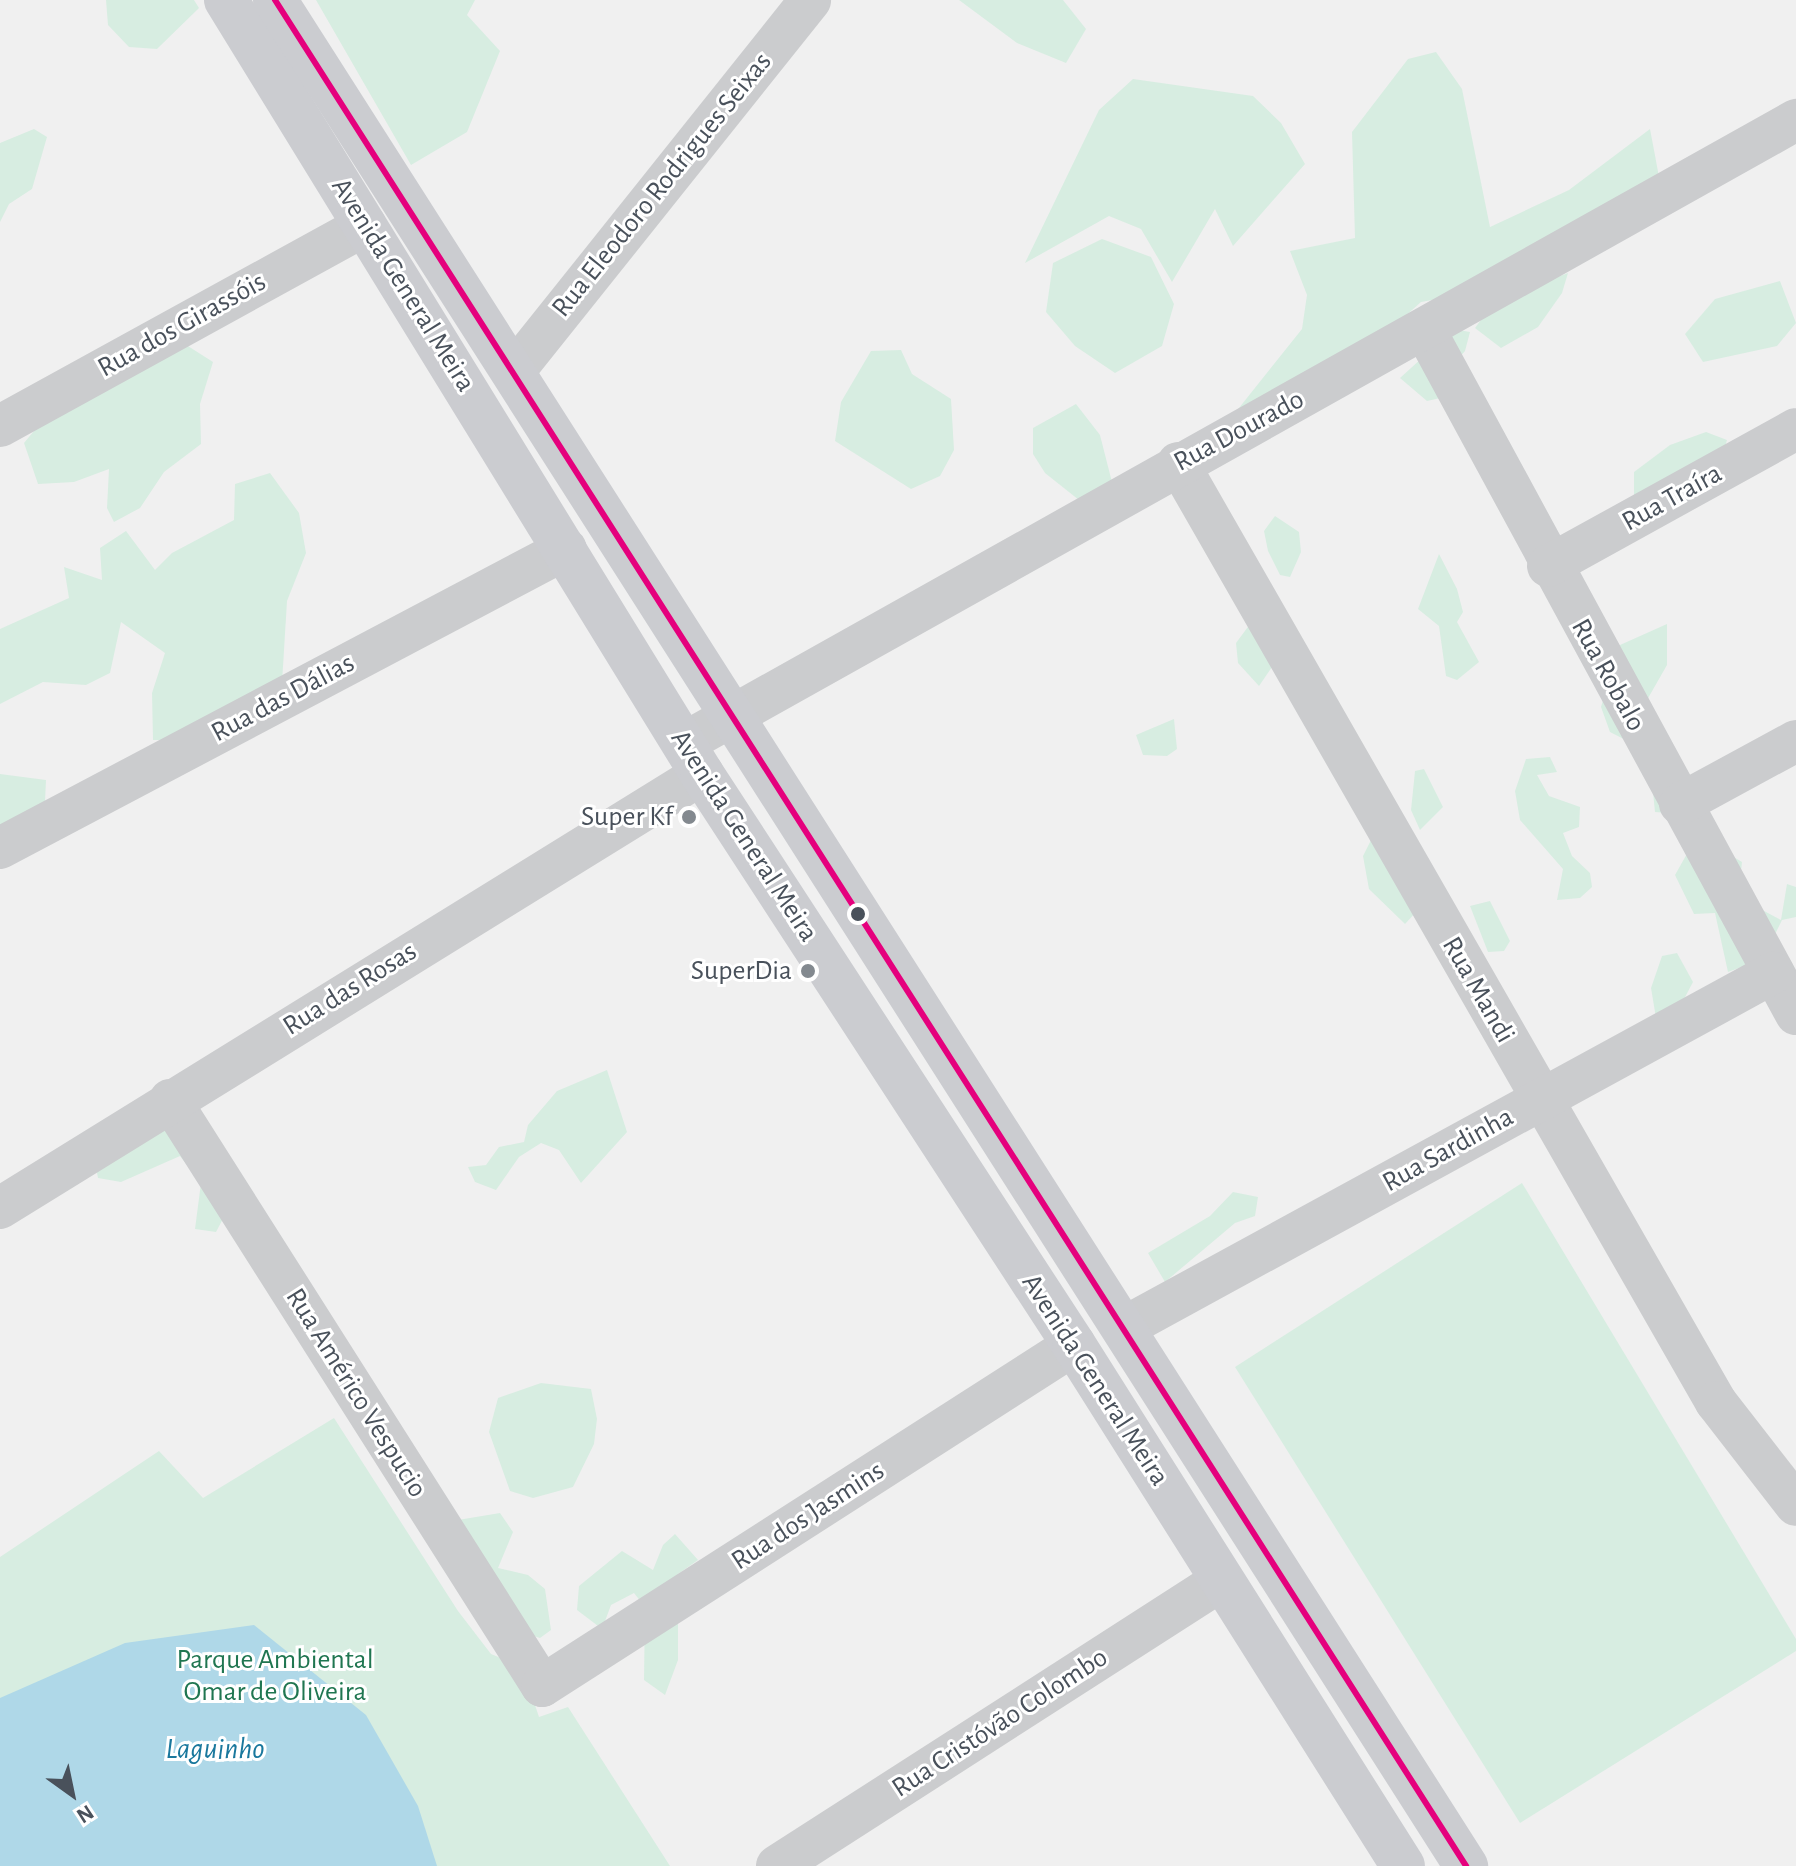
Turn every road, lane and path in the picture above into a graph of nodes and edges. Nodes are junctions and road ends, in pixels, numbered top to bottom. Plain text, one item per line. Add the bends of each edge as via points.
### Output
1 (226, 0) edge
2 (275, 0) edge
3 (810, 0) edge
4 (1796, 120) edge
5 (365, 225) junction
6 (1426, 332) junction
7 (515, 370) junction
8 (473, 398) junction
9 (0, 426) edge
10 (1796, 429) edge
11 (1178, 463) junction
12 (566, 549) junction
13 (1548, 566) junction
14 (732, 715) junction
15 (1796, 741) edge
16 (693, 758) junction
17 (1680, 804) junction
18 (0, 848) edge
19 (1773, 973) junction
20 (1796, 1014) edge
21 (1541, 1099) junction
22 (170, 1100) junction
23 (0, 1208) edge
24 (1123, 1328) junction
25 (1074, 1345) junction
26 (1796, 1505) edge
27 (1222, 1580) junction
28 (542, 1686) joint
29 (777, 1866) edge
30 (1403, 1866) edge
31 (1466, 1866) edge

1 - 5 main road, Avenida General Meira
2 - 7 main road, Avenida General Meira
3 - 7 street, Rua Eleodoro Rodrigues Seixas
4 - 6 street, Rua Dourado
5 - 8 main road, Avenida General Meira
5 - 9 street, Rua dos Girassóis
6 - 11 street, Rua Dourado
6 - 13 street, Rua Robalo
7 - 8 main road
7 - 14 main road, Avenida General Meira
8 - 12 main road, Avenida General Meira
10 - 13 street, Rua Traíra
11 - 14 street, Rua Dourado
11 - 21 street, Rua Mandi
12 - 16 main road, Avenida General Meira
12 - 18 street, Rua das Dálias
13 - 17 street, Rua Robalo
14 - 16 street, Rua Dourado
14 - 24 main road, Avenida General Meira
15 - 17 street
16 - 22 street, Rua das Rosas
16 - 25 main road, Avenida General Meira
17 - 19 street, Rua Robalo
19 - 20 street, Rua Robalo
19 - 21 street, Rua Sardinha
21 - 24 street, Rua Sardinha
21 - 26 street, Rua Mandi via 1716,1402
22 - 23 street, Rua das Rosas
22 - 28 street, Rua Américo Vespucio
24 - 31 main road, Avenida General Meira
25 - 27 main road, Avenida General Meira
25 - 28 street, Rua dos Jasmins
27 - 29 street, Rua Cristóvão Colombo
27 - 30 main road, Avenida General Meira

